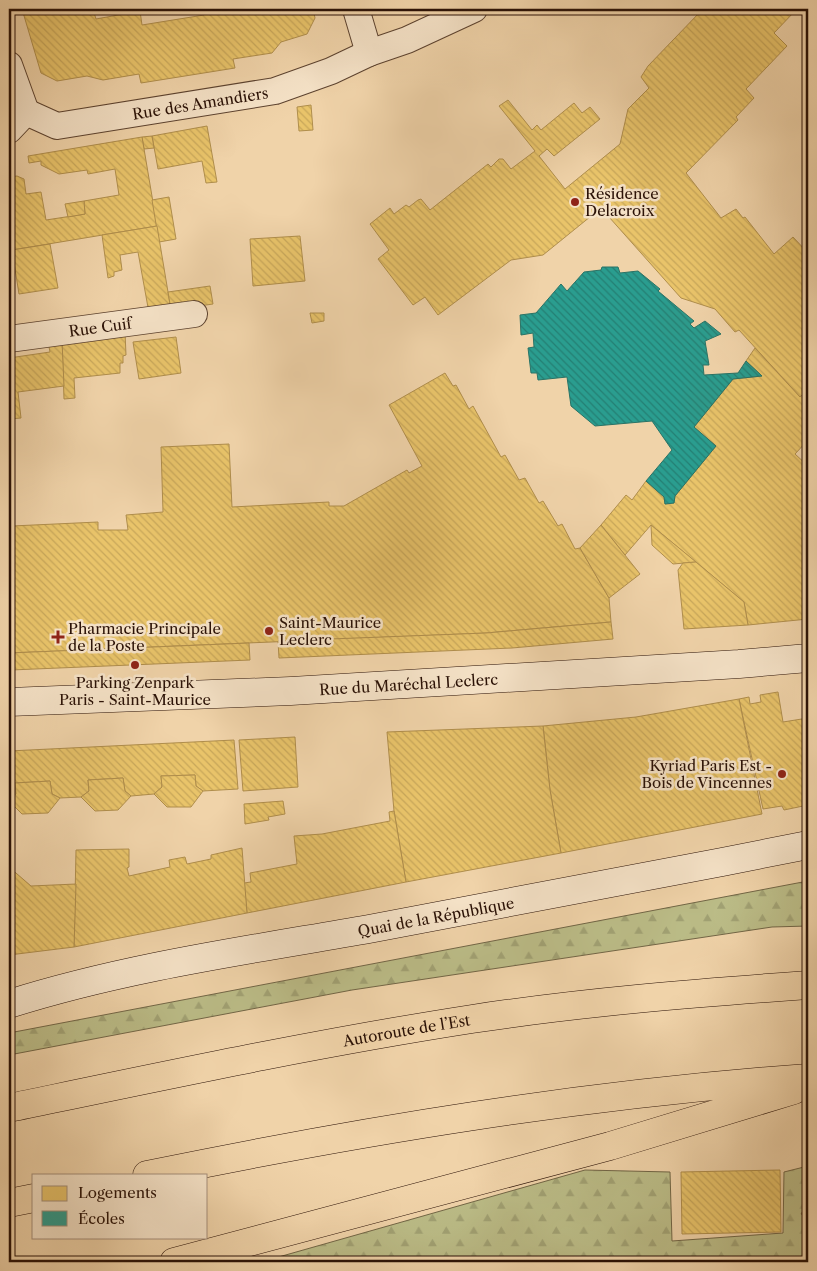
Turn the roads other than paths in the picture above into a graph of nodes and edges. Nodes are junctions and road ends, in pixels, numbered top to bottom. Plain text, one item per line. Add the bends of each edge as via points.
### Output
1 (356, 9) edge
2 (474, 9) edge
3 (369, 53) junction
4 (9, 65) edge
5 (18, 121) edge
6 (194, 314) dead end
7 (10, 335) edge
8 (808, 658) edge
9 (9, 702) edge
10 (808, 845) edge
11 (808, 984) edge
12 (9, 987) edge
13 (63, 987) junction
14 (9, 1004) edge
15 (808, 1078) edge
16 (808, 1085) edge
17 (9, 1108) edge
18 (152, 1174) edge
19 (32, 1198) edge
20 (9, 1203) edge
21 (174, 1262) edge

1 - 3 street
2 - 3 street, Rue des Amandiers via 407,40
3 - 5 street, Rue des Amandiers via 275,91 57,126
4 - 5 street
6 - 7 street, Rue Cuif
8 - 9 main road, Rue du Maréchal Leclerc via 301,691
10 - 13 main road, Quai de la République
11 - 17 highway, Autoroute de l’Est via 474,1019 248,1059
12 - 13 main road, Quai de la République
13 - 14 main road, Quai de la République
15 - 18 highway via 720,1084 506,1110
16 - 21 highway via 610,1146
19 - 20 highway

